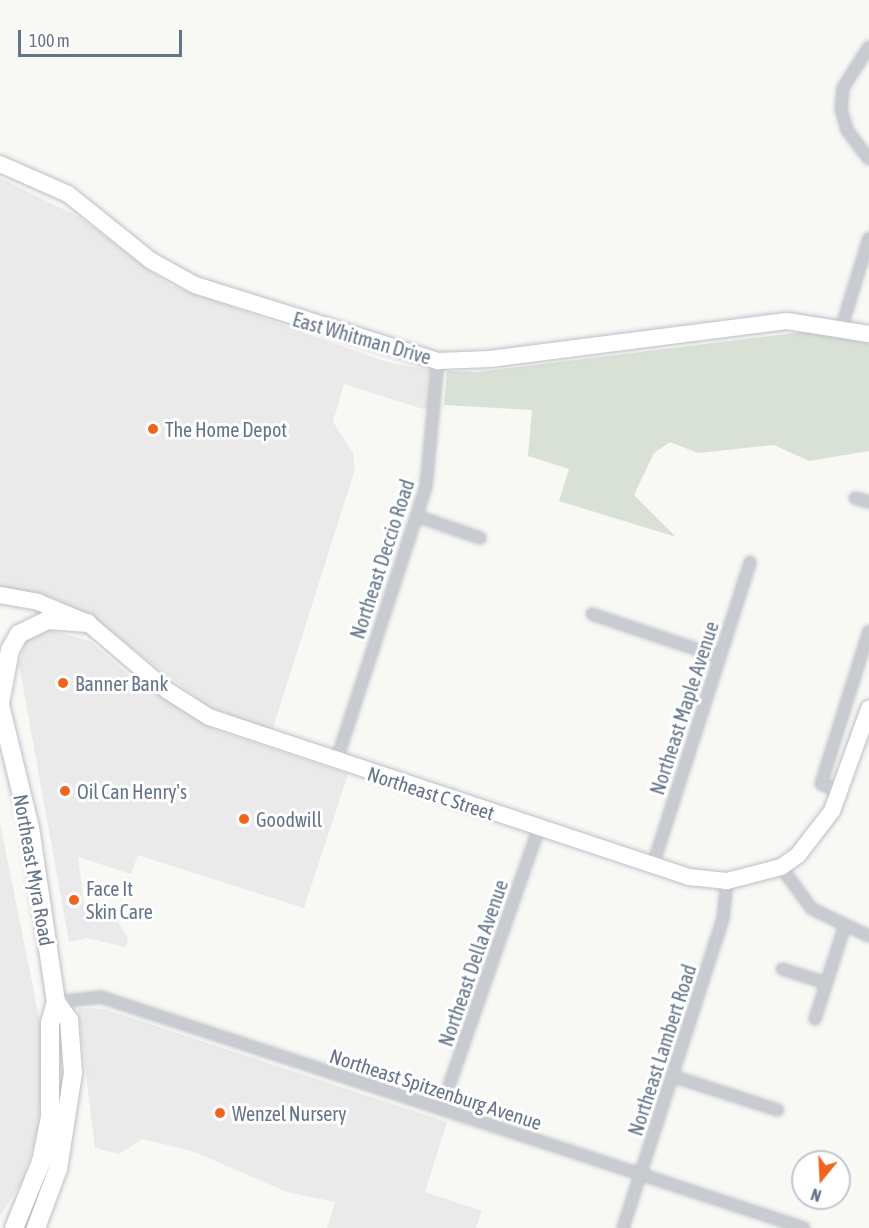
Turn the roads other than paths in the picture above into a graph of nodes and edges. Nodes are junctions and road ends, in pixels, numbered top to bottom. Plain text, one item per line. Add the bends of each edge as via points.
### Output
1 (869, 47) edge
2 (869, 159) edge
3 (0, 164) edge
4 (869, 238) edge
5 (842, 326) junction
6 (869, 334) edge
7 (438, 361) junction
8 (855, 498) dead end
9 (869, 502) edge
10 (417, 516) junction
11 (480, 538) dead end
12 (750, 562) dead end
13 (0, 595) edge
14 (592, 614) dead end
15 (88, 623) junction
16 (869, 631) edge
17 (720, 657) junction
18 (0, 704) edge
19 (869, 709) edge
20 (336, 762) junction
21 (840, 791) junction
22 (539, 828) junction
23 (653, 865) junction
24 (781, 867) junction
25 (727, 881) junction
26 (844, 928) junction
27 (869, 936) edge
28 (782, 969) dead end
29 (826, 983) junction
30 (56, 1002) junction
31 (815, 1019) dead end
32 (672, 1076) junction
33 (441, 1109) junction
34 (778, 1110) dead end
35 (641, 1173) junction
36 (14, 1228) edge
37 (36, 1228) edge
38 (623, 1228) edge
39 (804, 1228) edge

1 - 2 street via 843,88 841,109 847,130
3 - 7 main road, East Whitman Drive via 68,194 150,260 195,285
4 - 5 street
5 - 6 main road, East Whitman Drive
5 - 7 main road, East Whitman Drive via 787,321 490,359
7 - 10 street, Northeast Deccio Road via 432,453
8 - 9 street
10 - 11 street
10 - 20 street, Northeast Deccio Road
12 - 17 street, Northeast Maple Avenue
13 - 15 main road, Northeast C Street via 38,602
14 - 17 street
15 - 18 highway via 48,620 19,634 10,650
15 - 20 main road, Northeast C Street via 168,691 209,717
16 - 21 street via 821,784
17 - 23 street, Northeast Maple Avenue
18 - 30 highway, Northeast Myra Road via 30,828
19 - 21 main road
20 - 22 main road, Northeast C Street
21 - 24 main road via 816,836
22 - 23 main road, Northeast C Street
22 - 33 street, Northeast Della Avenue
23 - 25 main road, Northeast C Street via 689,877
24 - 25 main road, Northeast C Street
24 - 26 street via 812,909
25 - 32 street, Northeast Lambert Road via 723,919
26 - 27 street
26 - 29 street
28 - 29 street
29 - 31 street
30 - 33 street, Northeast Spitzenburg Avenue via 101,997
30 - 36 highway, Northeast Myra Road via 50,1023 50,1117 41,1162
30 - 37 highway, Northeast Myra Road via 69,1020 73,1072 58,1169
32 - 34 street
32 - 35 street, Northeast Lambert Road
33 - 35 street, Northeast Spitzenburg Avenue
35 - 38 street, Northeast Lambert Road
35 - 39 street, Northeast Spitzenburg Avenue

